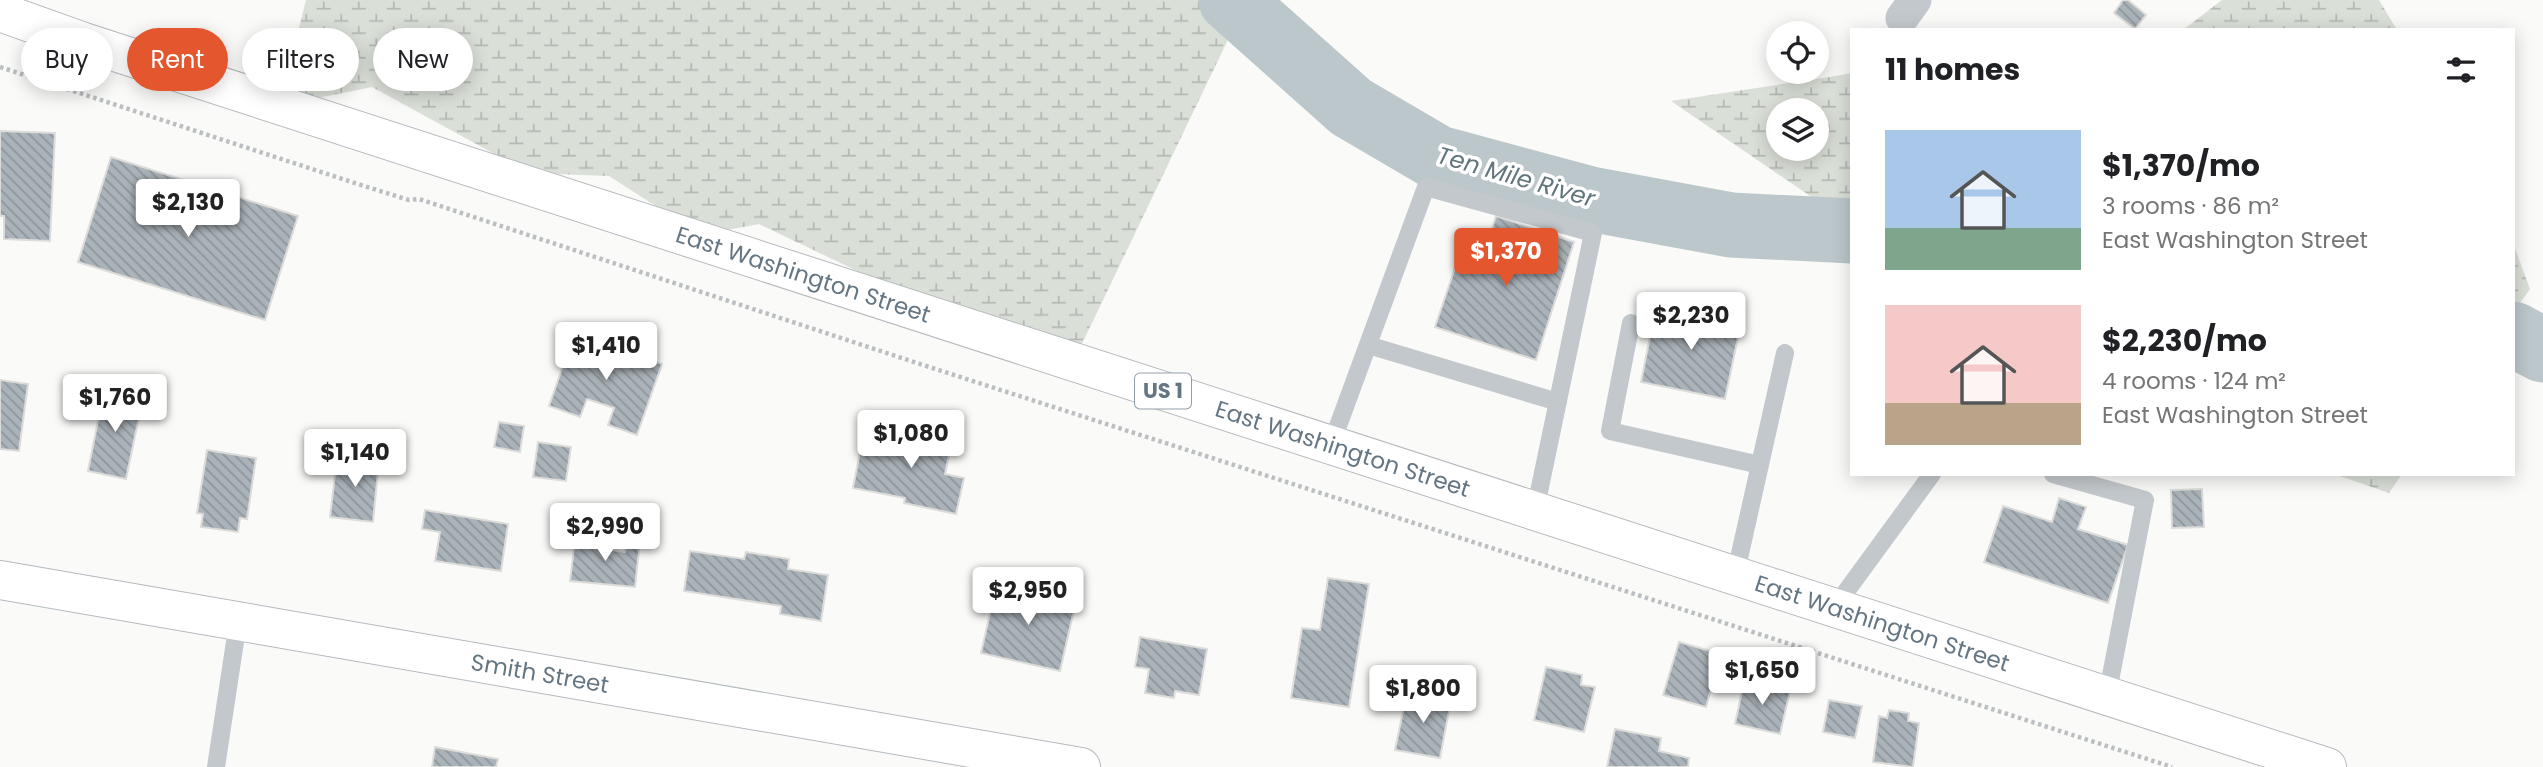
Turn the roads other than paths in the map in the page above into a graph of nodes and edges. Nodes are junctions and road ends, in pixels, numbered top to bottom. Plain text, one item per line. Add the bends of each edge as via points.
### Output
1 (0, 12) edge
2 (1631, 323) dead end
3 (1368, 345) junction
4 (1785, 353) dead end
5 (1558, 402) junction
6 (1331, 445) junction
7 (1760, 465) junction
8 (1931, 476) edge
9 (2060, 476) edge
10 (1535, 511) junction
11 (1735, 576) junction
12 (0, 580) edge
13 (1834, 608) junction
14 (238, 622) junction
15 (2107, 696) junction
16 (216, 767) edge
17 (1081, 767) edge
18 (2327, 767) edge

1 - 6 main road, East Washington Street / US 1
2 - 7 lane via 1611,431
3 - 5 lane
3 - 5 lane via 1426,187 1593,233
3 - 6 lane
4 - 7 lane
5 - 10 lane
6 - 10 main road, East Washington Street / US 1
7 - 11 lane
8 - 13 lane
9 - 15 lane via 2146,500
10 - 11 main road, East Washington Street / US 1
11 - 13 main road, East Washington Street / US 1
12 - 14 main road, Smith Street
13 - 15 main road, East Washington Street / US 1
14 - 16 lane
14 - 17 main road, Smith Street
15 - 18 main road, East Washington Street / US 1

